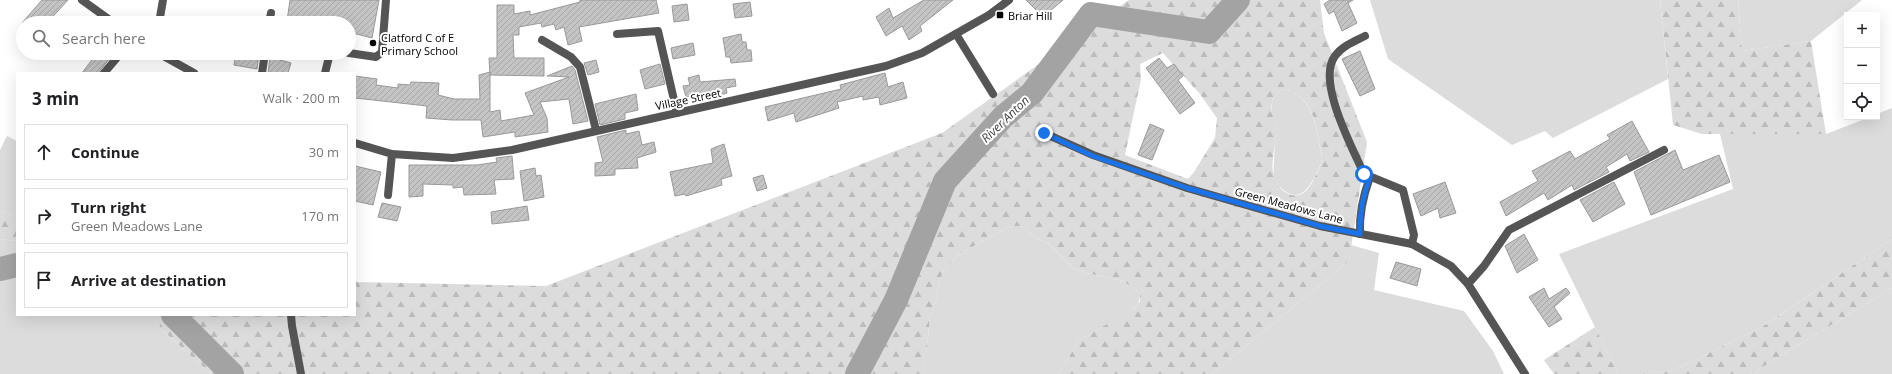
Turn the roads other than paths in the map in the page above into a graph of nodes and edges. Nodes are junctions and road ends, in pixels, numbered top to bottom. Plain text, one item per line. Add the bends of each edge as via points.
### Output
1 (82, 0) edge
2 (163, 0) edge
3 (386, 0) edge
4 (1009, 0) edge
5 (271, 12) dead end
6 (104, 16) edge
7 (160, 16) edge
8 (270, 16) edge
9 (617, 34) dead end
10 (956, 34) junction
11 (1366, 36) dead end
12 (542, 40) dead end
13 (356, 54) edge
14 (115, 60) edge
15 (171, 60) edge
16 (264, 60) edge
17 (328, 60) edge
18 (105, 72) edge
19 (192, 72) edge
20 (262, 72) edge
21 (325, 72) edge
22 (993, 94) dead end
23 (678, 113) junction
24 (596, 130) junction
25 (1044, 133) dead end
26 (356, 143) edge
27 (1664, 150) dead end
28 (392, 154) junction
29 (1370, 177) junction
30 (388, 196) dead end
31 (1360, 234) junction
32 (1412, 244) junction
33 (1468, 284) junction
34 (292, 316) edge
35 (301, 374) edge
36 (1525, 374) edge

1 - 6 street
2 - 7 street
3 - 13 street via 382,52 376,57
4 - 10 street, Village Street
5 - 8 street
9 - 23 street via 658,31
10 - 22 street
10 - 23 street, Village Street via 922,53 886,66
11 - 29 street via 1344,47 1334,56 1328,69 1334,104 1364,174
12 - 24 street via 571,57 580,67
14 - 18 street
15 - 19 street
16 - 20 street
17 - 21 street
23 - 24 street, Village Street
24 - 28 street, Village Street via 512,150 453,158
25 - 31 street, Green Meadows Lane via 1093,156 1187,188 1320,226
26 - 28 street, Village Street
27 - 33 street via 1508,230 1484,266
28 - 30 street
29 - 31 street via 1359,216
29 - 32 street via 1403,190 1414,235
31 - 32 street, Green Meadows Lane
32 - 33 street, Green Meadows Lane via 1451,266
33 - 36 street, Green Meadows Lane
34 - 35 street

